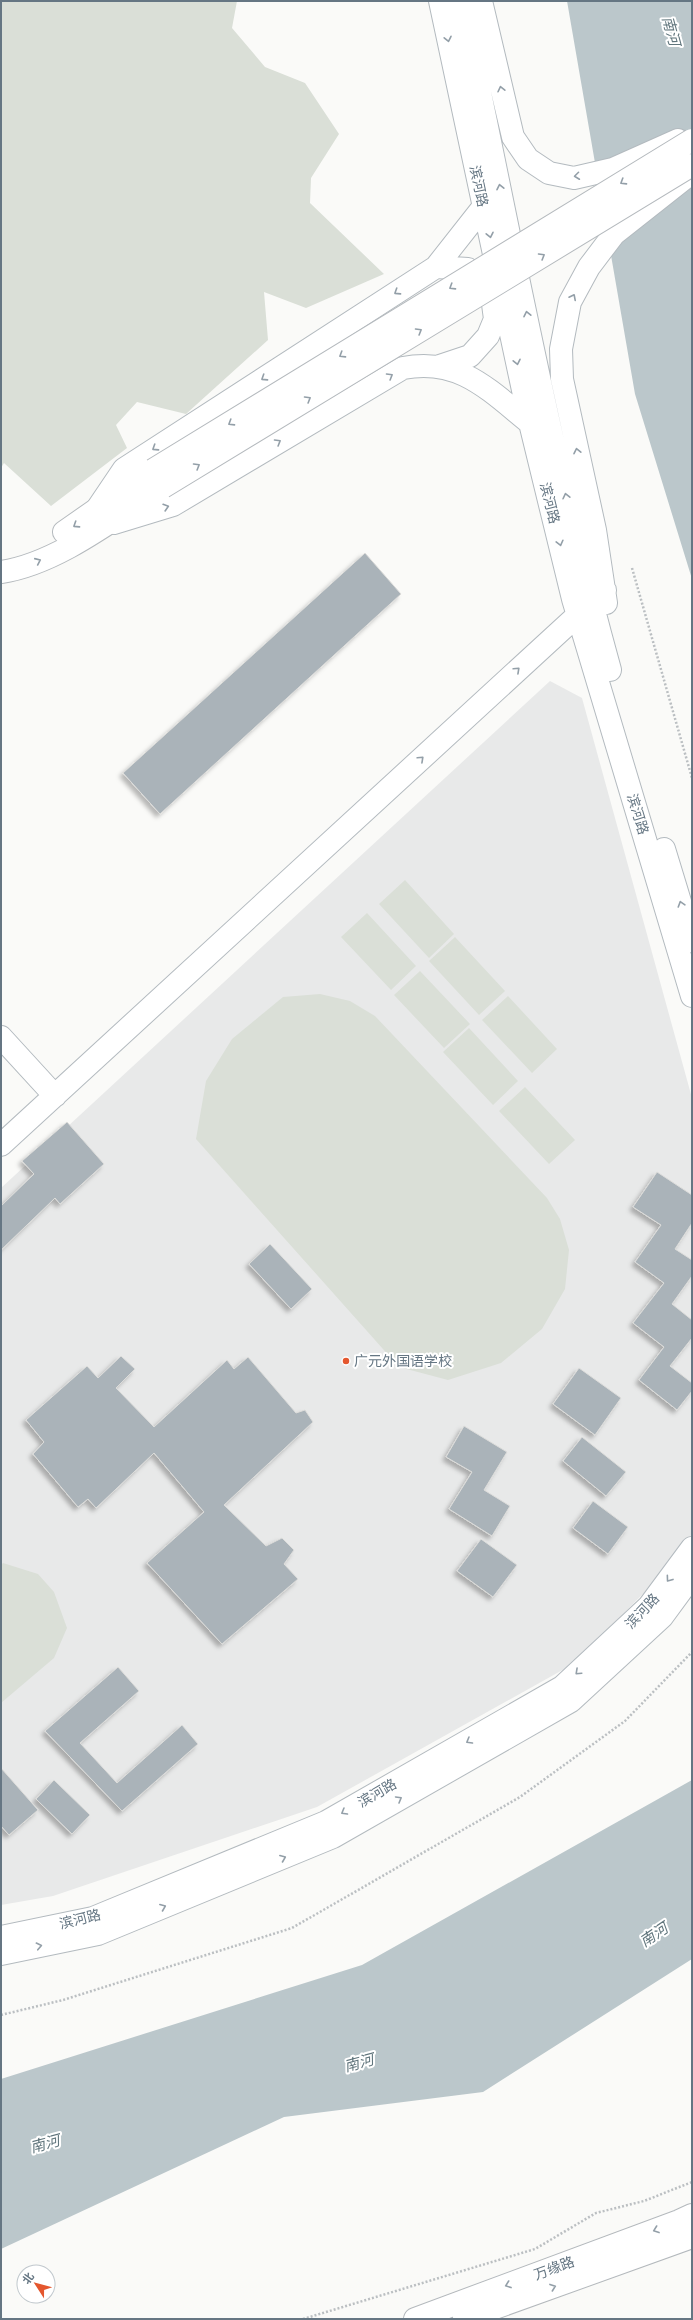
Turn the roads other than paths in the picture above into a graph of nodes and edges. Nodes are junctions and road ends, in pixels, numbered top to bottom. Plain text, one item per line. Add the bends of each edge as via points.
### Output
1 (440, 1) edge
2 (461, 1) edge
3 (481, 1) edge
4 (692, 134) edge
5 (692, 140) edge
6 (692, 165) edge
7 (692, 173) edge
8 (484, 206) junction
9 (436, 266) junction
10 (440, 366) junction
11 (530, 423) junction
12 (158, 478) junction
13 (98, 519) junction
14 (1, 557) edge
15 (1, 572) edge
16 (587, 598) junction
17 (692, 941) edge
18 (692, 996) edge
19 (1, 1037) edge
20 (51, 1091) junction
21 (1, 1128) edge
22 (1, 1145) edge
23 (692, 1548) edge
24 (692, 1576) edge
25 (1, 1937) edge
26 (1, 1954) edge
27 (692, 2214) edge
28 (692, 2237) edge
29 (415, 2319) edge
30 (464, 2319) edge

1 -> 8 main road, 滨河路
16 -> 2 main road, 滨河路
4 -> 3 main road via 613,169 574,178 549,173 528,159 513,137
5 -> 12 main road, bridge
12 -> 6 main road, bridge
16 -> 7 main road via 595,530 562,379 561,349 570,302 589,267 614,234
8 - 9 main road
8 -> 11 main road, 滨河路
9 - 10 main road via 468,269 486,286 493,304 495,319 488,336 470,356
9 -> 13 main road via 124,469
10 - 11 main road via 463,374 489,390
13 -> 10 main road via 173,505 403,368 423,364
11 -> 16 main road, 滨河路
12 - 13 main road
13 -> 14 main road via 15,555
15 -> 13 main road via 19,569 58,552
17 -> 16 main road, 滨河路
16 - 18 main road, 滨河路
16 - 20 main road
19 - 20 main road
20 - 21 main road
20 - 22 main road
23 -> 25 main road, 滨河路 via 650,1606 562,1687 326,1822 93,1918
26 -> 24 main road, 滨河路 via 98,1934 333,1837 571,1701 662,1617
27 -> 29 main road, 万缘路
30 -> 28 main road, 万缘路

